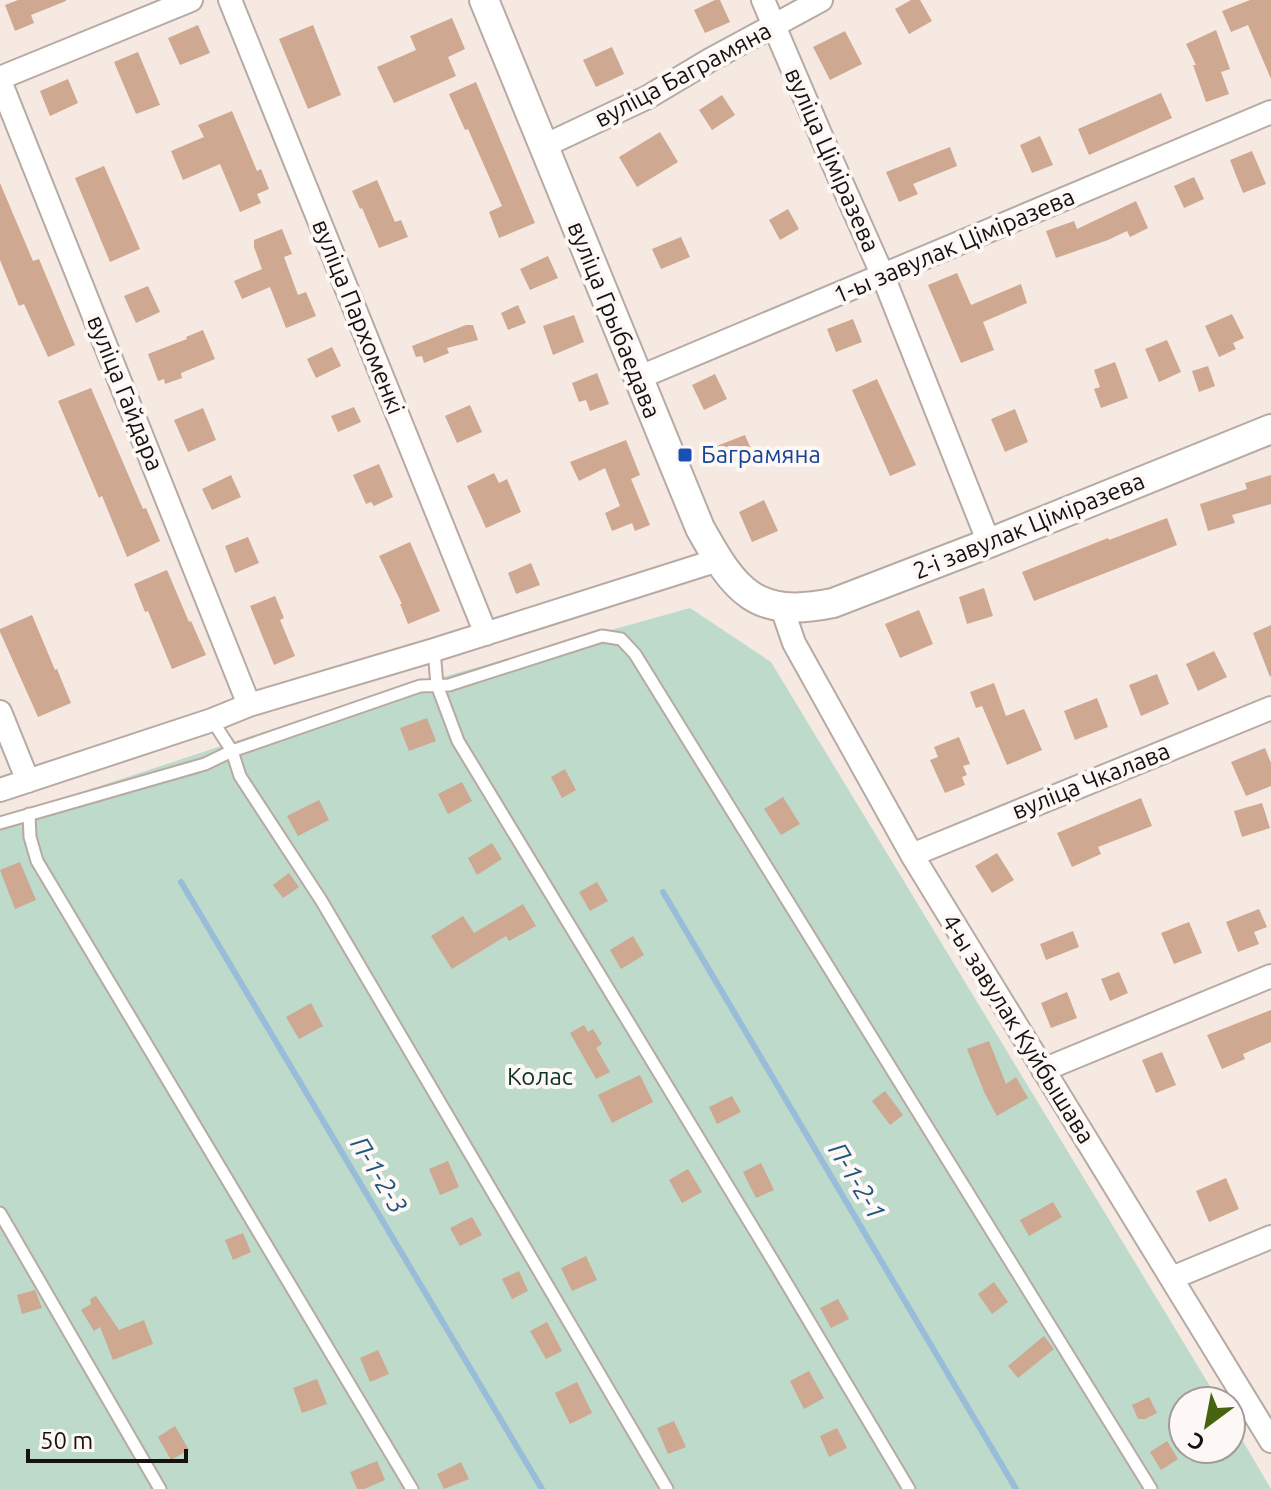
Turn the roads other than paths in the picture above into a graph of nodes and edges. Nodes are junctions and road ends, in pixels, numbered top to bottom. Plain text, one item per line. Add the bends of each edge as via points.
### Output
1 (191, 0) edge
2 (230, 0) edge
3 (484, 0) edge
4 (763, 0) edge
5 (821, 0) edge
6 (774, 27) junction
7 (0, 80) edge
8 (1271, 112) edge
9 (544, 146) junction
10 (883, 276) junction
11 (638, 378) junction
12 (1271, 429) edge
13 (989, 543) junction
14 (718, 560) junction
15 (782, 608) junction
16 (486, 634) junction
17 (434, 650) junction
18 (437, 685) junction
19 (249, 705) junction
20 (1271, 708) edge
21 (0, 712) edge
22 (212, 720) junction
23 (232, 751) junction
24 (28, 781) junction
25 (0, 790) edge
26 (29, 814) junction
27 (0, 823) edge
28 (912, 855) junction
29 (1271, 976) edge
30 (1043, 1070) junction
31 (0, 1213) edge
32 (1271, 1237) edge
33 (1172, 1278) junction
34 (1271, 1441) edge
35 (160, 1489) edge
36 (412, 1489) edge
37 (667, 1489) edge
38 (909, 1489) edge
39 (1151, 1489) edge

1 - 7 street
2 - 16 street, вуліца Пархоменкі
3 - 9 street, вуліца Грыбаедава
4 - 6 street, вуліца Ціміразева
5 - 6 street, вуліца Баграмяна
6 - 9 street, вуліца Баграмяна via 648,97
6 - 10 street, вуліца Ціміразева
7 - 19 street, вуліца Гайдара
8 - 10 street, 1-ы завулак Ціміразева
9 - 11 street, вуліца Грыбаедава
10 - 11 street, 1-ы завулак Ціміразева
10 - 13 street, вуліца Ціміразева
11 - 14 street, вуліца Грыбаедава
12 - 13 street, 2-і завулак Ціміразева
13 - 15 street, 2-і завулак Ціміразева via 833,603
14 - 15 street, вуліца Грыбаедава via 733,581 757,599
14 - 16 street
15 - 28 street, 4-ы завулак Куйбышава via 794,643
16 - 17 street
17 - 18 lane
17 - 19 street
18 - 23 lane via 420,686
18 - 38 lane via 458,741
18 - 39 lane via 602,636 621,639 635,654
19 - 22 street
20 - 28 street, вуліца Чкалава
21 - 24 street
22 - 23 lane
22 - 24 street
23 - 26 lane via 205,764
23 - 37 lane via 240,776 321,900
24 - 25 street
26 - 27 lane
26 - 36 lane via 37,861
28 - 30 street, 4-ы завулак Куйбышава
29 - 30 street
30 - 33 street, 4-ы завулак Куйбышава
31 - 35 lane
32 - 33 street
33 - 34 street, 4-ы завулак Куйбышава

